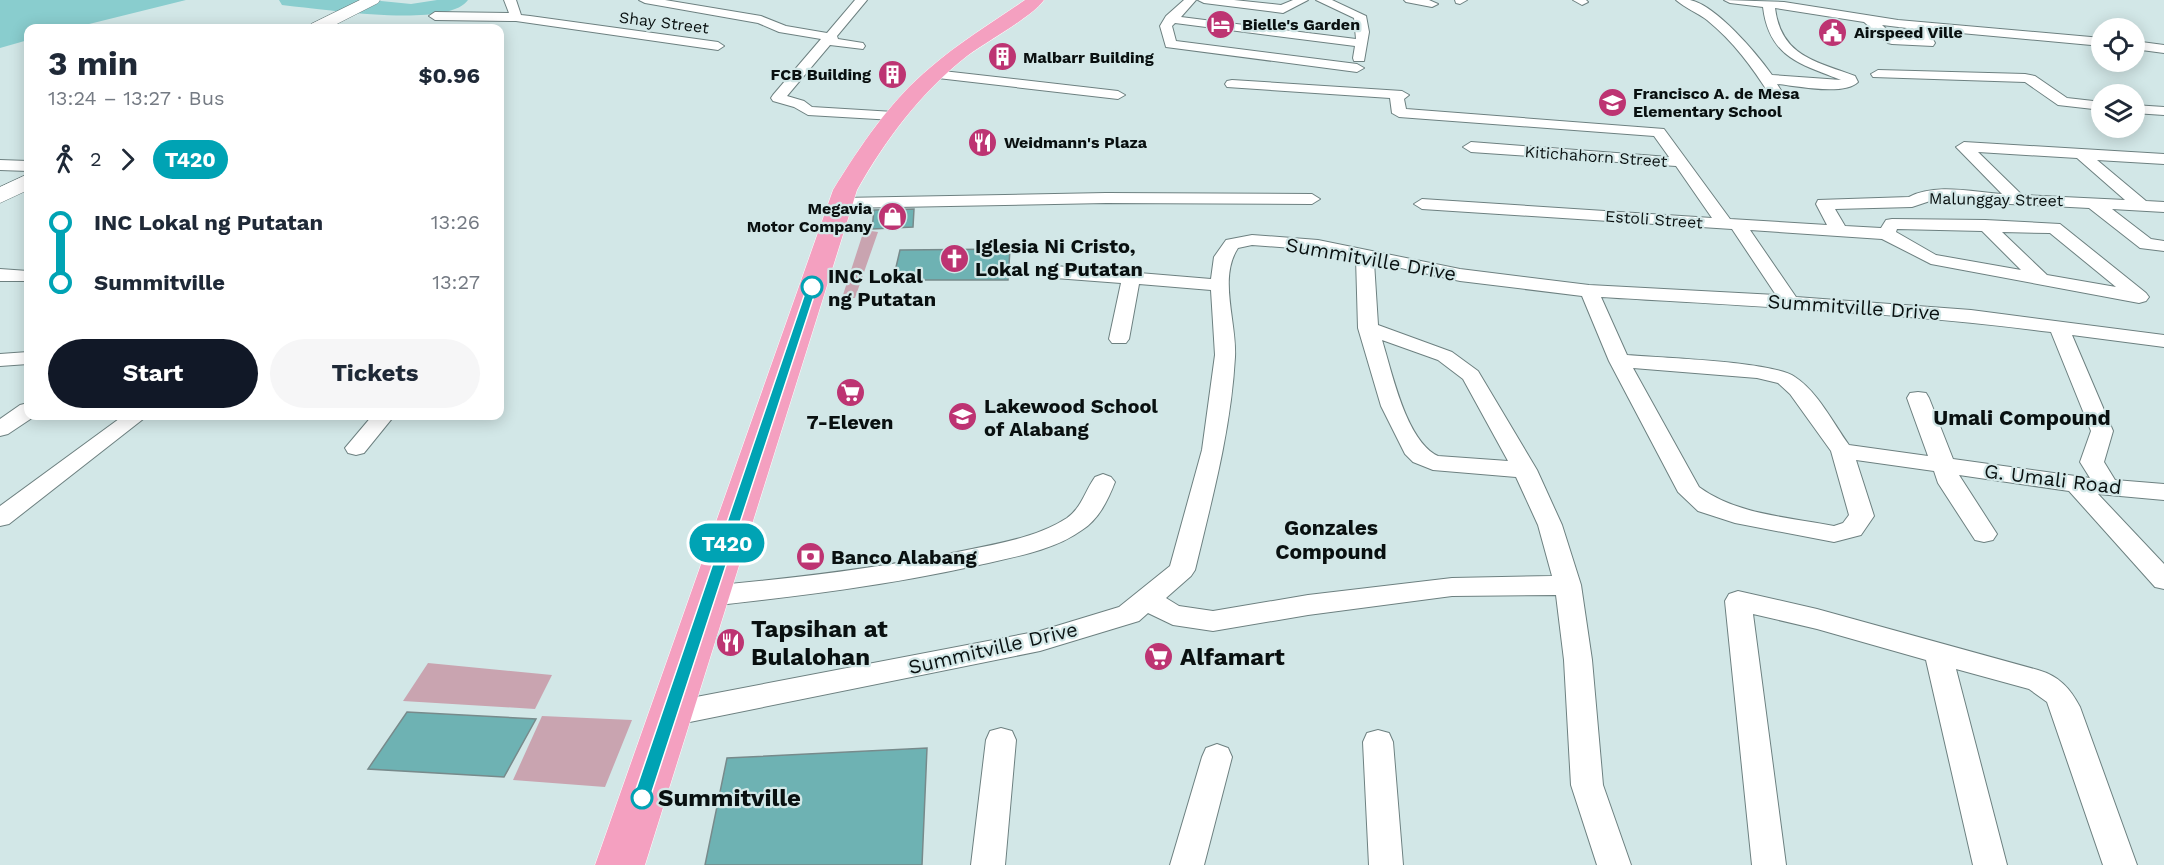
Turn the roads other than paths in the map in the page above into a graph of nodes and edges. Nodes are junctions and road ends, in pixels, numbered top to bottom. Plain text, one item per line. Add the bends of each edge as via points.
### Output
1 (510, 0) edge
2 (645, 0) edge
3 (861, 0) edge
4 (1036, 0) edge
5 (1190, 0) edge
6 (1204, 0) edge
7 (1302, 0) edge
8 (1322, 0) edge
9 (1410, 0) edge
10 (1682, 0) edge
11 (1730, 0) edge
12 (1784, 3) edge
13 (364, 4) edge
14 (1432, 4) dead end
15 (1769, 4) junction
16 (435, 16) dead end
17 (516, 16) junction
18 (1170, 19) junction
19 (1868, 19) junction
20 (325, 24) edge
21 (1919, 26) junction
22 (831, 36) junction
23 (2091, 41) edge
24 (1361, 43) junction
25 (718, 46) dead end
26 (859, 46) dead end
27 (2145, 46) edge
28 (2164, 48) edge
29 (1357, 68) junction
30 (934, 74) junction
31 (1878, 74) dead end
32 (1769, 79) junction
33 (1232, 84) dead end
34 (1354, 92) junction
35 (1776, 93) dead end
36 (1118, 95) dead end
37 (2091, 105) edge
38 (2145, 110) edge
39 (2164, 111) edge
40 (894, 116) junction
41 (1502, 123) dead end
42 (1551, 127) dead end
43 (1471, 147) dead end
44 (1510, 149) junction
45 (1562, 153) junction
46 (2081, 154) junction
47 (2164, 159) edge
48 (1679, 162) junction
49 (0, 165) edge
50 (24, 166) edge
51 (24, 183) edge
52 (0, 196) edge
53 (2016, 198) junction
54 (1312, 199) dead end
55 (2092, 202) junction
56 (841, 203) junction
57 (1422, 204) dead end
58 (2157, 208) edge
59 (1731, 224) junction
60 (1985, 225) junction
61 (1840, 232) junction
62 (1886, 234) junction
63 (2164, 246) edge
64 (1365, 256) junction
65 (1055, 272) dead end
66 (0, 275) edge
67 (24, 276) edge
68 (1131, 278) junction
69 (2043, 281) junction
70 (1220, 285) junction
71 (1589, 291) junction
72 (1790, 302) junction
73 (1368, 328) junction
74 (2059, 328) junction
75 (1119, 339) dead end
76 (2164, 340) edge
77 (24, 358) edge
78 (0, 360) edge
79 (1618, 361) junction
80 (1918, 398) dead end
81 (24, 413) edge
82 (131, 420) edge
83 (380, 420) edge
84 (0, 429) edge
85 (356, 448) dead end
86 (1842, 451) junction
87 (1943, 465) junction
88 (1525, 470) junction
89 (1103, 482) dead end
90 (2076, 484) junction
91 (2107, 486) junction
92 (2164, 492) edge
93 (0, 518) edge
94 (1984, 534) dead end
95 (2164, 580) edge
96 (1568, 585) junction
97 (709, 596) junction
98 (1146, 600) junction
99 (1938, 653) junction
100 (670, 714) junction
101 (1001, 740) dead end
102 (1378, 742) dead end
103 (1217, 757) dead end
104 (620, 865) edge
105 (988, 865) edge
106 (1187, 865) edge
107 (1386, 865) edge
108 (1614, 865) edge
109 (1768, 865) edge
110 (1990, 865) edge
111 (2120, 865) edge

1 - 17 street
2 - 22 street
3 - 22 street
4 - 30 highway
5 - 18 street
6 - 7 street via 1277,9
8 - 24 street via 1360,16
9 - 14 street
10 - 32 street via 1693,4 1738,42
11 - 15 street
12 - 15 street
12 - 19 street
13 - 20 main road
15 - 32 street via 1772,29 1789,52 1851,82 1847,85
16 - 17 street, Shay Street
17 - 25 street, Shay Street via 549,24
18 - 24 street
18 - 29 street via 1167,38 1176,46
19 - 21 street
19 - 21 street via 1892,40 1929,43
21 - 23 street
22 - 26 street via 835,43
22 - 40 street via 778,98 800,104 808,111
24 - 29 street
27 - 28 street
29 - 34 street
30 - 36 street
30 - 40 highway
31 - 37 street via 2025,78 2062,102
32 - 35 street
33 - 34 street
34 - 48 street via 1400,95 1399,113 1654,131 1661,134
38 - 39 street
40 - 56 highway via 860,164
41 - 44 street
42 - 45 street
43 - 44 street, Kitichahorn Street
44 - 45 street, Kitichahorn Street
45 - 48 street, Kitichahorn Street
46 - 47 street
46 - 53 street via 1964,147
46 - 58 street
48 - 59 street, Kitichahorn Street
49 - 50 street
51 - 52 main road
53 - 55 street, Malunggay Street
53 - 61 street, Malunggay Street via 1933,195 1912,202 1824,204
54 - 56 street
55 - 58 street, Malunggay Street
55 - 63 street via 2146,244
56 - 97 highway
57 - 59 street, Estoli Street
59 - 61 street, Estoli Street
59 - 72 street, Kitichahorn Street
60 - 62 street via 1892,225
60 - 69 street
60 - 69 street via 2054,228 2139,297
61 - 62 street, Estoli Street
62 - 69 street via 1931,259
64 - 70 street, Summitville Drive via 1318,245 1252,240 1232,244 1223,257
64 - 71 street, Summitville Drive via 1460,275
64 - 73 street
65 - 68 street
66 - 67 street
68 - 70 street
68 - 75 street
70 - 98 street, Summitville Drive via 1225,355 1213,450 1182,570
71 - 72 street, Summitville Drive
71 - 79 street
72 - 74 street, Summitville Drive via 1971,316
73 - 88 street via 1445,356 1472,375
73 - 88 street via 1392,406 1421,457 1433,463
74 - 76 street, Summitville Drive
74 - 91 street via 2103,431 2092,462
77 - 78 street
79 - 86 street via 1757,372 1785,379 1798,389
79 - 86 street via 1689,492 1707,505 1735,515 1834,534 1852,529 1862,516
80 - 87 street
81 - 84 street
82 - 93 street
83 - 85 street
86 - 87 street, G. Umali Road
87 - 90 street, G. Umali Road
87 - 94 street via 1950,483
88 - 96 street via 1550,525
89 - 97 street via 1095,503 1067,529 1007,550 840,582
90 - 91 street, G. Umali Road
90 - 95 street
91 - 92 street, G. Umali Road
96 - 98 street via 1452,587 1213,621 1173,615
96 - 108 street via 1587,785
97 - 100 highway
98 - 100 street, Summitville Drive via 1129,614 1040,641
99 - 109 street via 1738,601
99 - 110 street
99 - 111 street via 2038,681 2056,694 2065,706
100 - 104 highway
101 - 105 street
102 - 107 street
103 - 106 street

